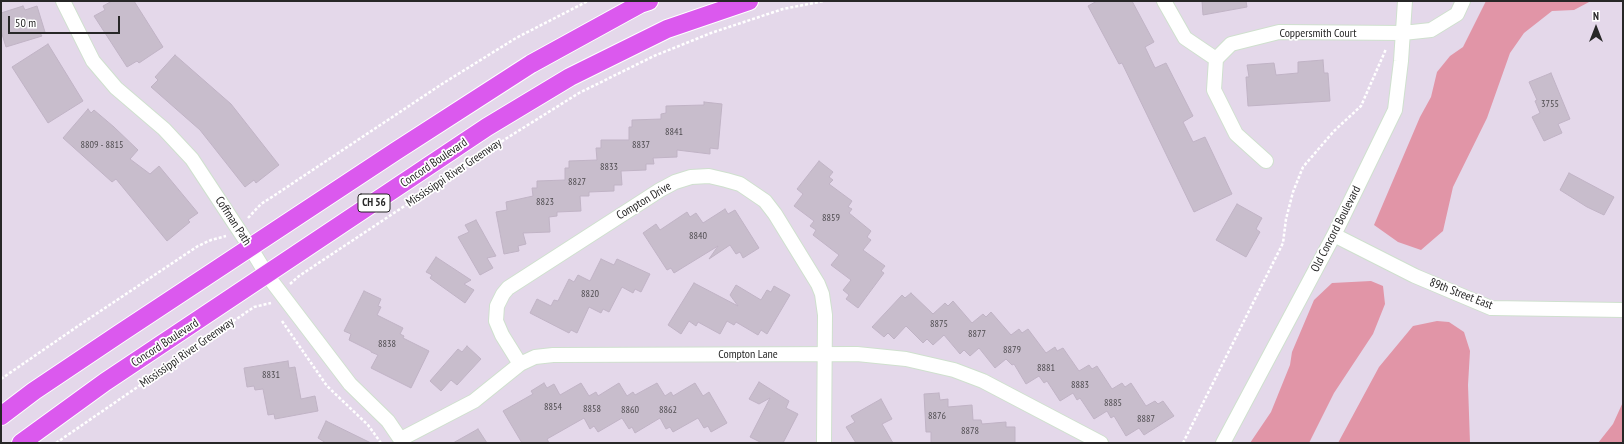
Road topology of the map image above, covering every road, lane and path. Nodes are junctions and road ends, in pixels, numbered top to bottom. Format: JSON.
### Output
{"nodes":[{"id":1,"x":63,"y":1,"type":"edge"},
{"id":2,"x":588,"y":1,"type":"edge"},
{"id":3,"x":749,"y":1,"type":"edge"},
{"id":4,"x":824,"y":1,"type":"edge"},
{"id":5,"x":1164,"y":1,"type":"edge"},
{"id":6,"x":1405,"y":1,"type":"edge"},
{"id":7,"x":1463,"y":1,"type":"edge"},
{"id":8,"x":642,"y":2,"type":"edge"},
{"id":9,"x":1396,"y":33,"type":"junction"},
{"id":10,"x":1216,"y":59,"type":"junction"},
{"id":11,"x":1266,"y":161,"type":"dead end"},
{"id":12,"x":238,"y":229,"type":"junction"},
{"id":13,"x":1334,"y":235,"type":"junction"},
{"id":14,"x":250,"y":247,"type":"junction"},
{"id":15,"x":267,"y":275,"type":"junction"},
{"id":16,"x":281,"y":293,"type":"junction"},
{"id":17,"x":1623,"y":310,"type":"edge"},
{"id":18,"x":279,"y":316,"type":"dead end"},
{"id":19,"x":825,"y":354,"type":"junction"},
{"id":20,"x":520,"y":364,"type":"junction"},
{"id":21,"x":1,"y":379,"type":"edge"},
{"id":22,"x":1,"y":416,"type":"edge"},
{"id":23,"x":402,"y":441,"type":"edge"},
{"id":24,"x":20,"y":443,"type":"edge"},
{"id":25,"x":56,"y":443,"type":"edge"},
{"id":26,"x":381,"y":443,"type":"edge"},
{"id":27,"x":824,"y":443,"type":"edge"},
{"id":28,"x":1101,"y":443,"type":"edge"},
{"id":29,"x":1183,"y":443,"type":"edge"},
{"id":30,"x":1223,"y":443,"type":"edge"}],
"edges":[{"from":1,"to":12,"type":"street","name":"Coffman Path"},
{"from":2,"to":12,"type":"path"},
{"from":3,"to":15,"type":"main road","name":"Concord Boulevard","number":"CH 56"},
{"from":4,"to":16,"type":"path","name":"Mississippi River Greenway"},
{"from":5,"to":10,"type":"street"},
{"from":6,"to":9,"type":"street","name":"Old Concord Boulevard"},
{"from":7,"to":9,"type":"street","name":"Coppersmith Court"},
{"from":8,"to":14,"type":"main road","number":"CH 56"},
{"from":9,"to":10,"type":"street","name":"Coppersmith Court"},
{"from":9,"to":13,"type":"street","name":"Old Concord Boulevard"},
{"from":9,"to":29,"type":"path"},
{"from":10,"to":11,"type":"street"},
{"from":12,"to":14,"type":"street","name":"Coffman Path"},
{"from":12,"to":21,"type":"path"},
{"from":13,"to":17,"type":"street","name":"89th Street East"},
{"from":13,"to":30,"type":"street","name":"Old Concord Boulevard"},
{"from":14,"to":15,"type":"street","name":"Coffman Path"},
{"from":14,"to":22,"type":"main road","number":"CH 56"},
{"from":15,"to":16,"type":"street","name":"Coffman Path"},
{"from":15,"to":24,"type":"main road","name":"Concord Boulevard","number":"CH 56"},
{"from":16,"to":23,"type":"street","name":"Coffman Path"},
{"from":16,"to":25,"type":"path","name":"Mississippi River Greenway"},
{"from":18,"to":26,"type":"path"},
{"from":19,"to":20,"type":"street","name":"Compton Lane"},
{"from":19,"to":20,"type":"street","name":"Compton Drive"},
{"from":19,"to":27,"type":"street","name":"Compton Drive"},
{"from":19,"to":28,"type":"street","name":"Compton Lane"},
{"from":20,"to":23,"type":"street","name":"Compton Lane"}]}
